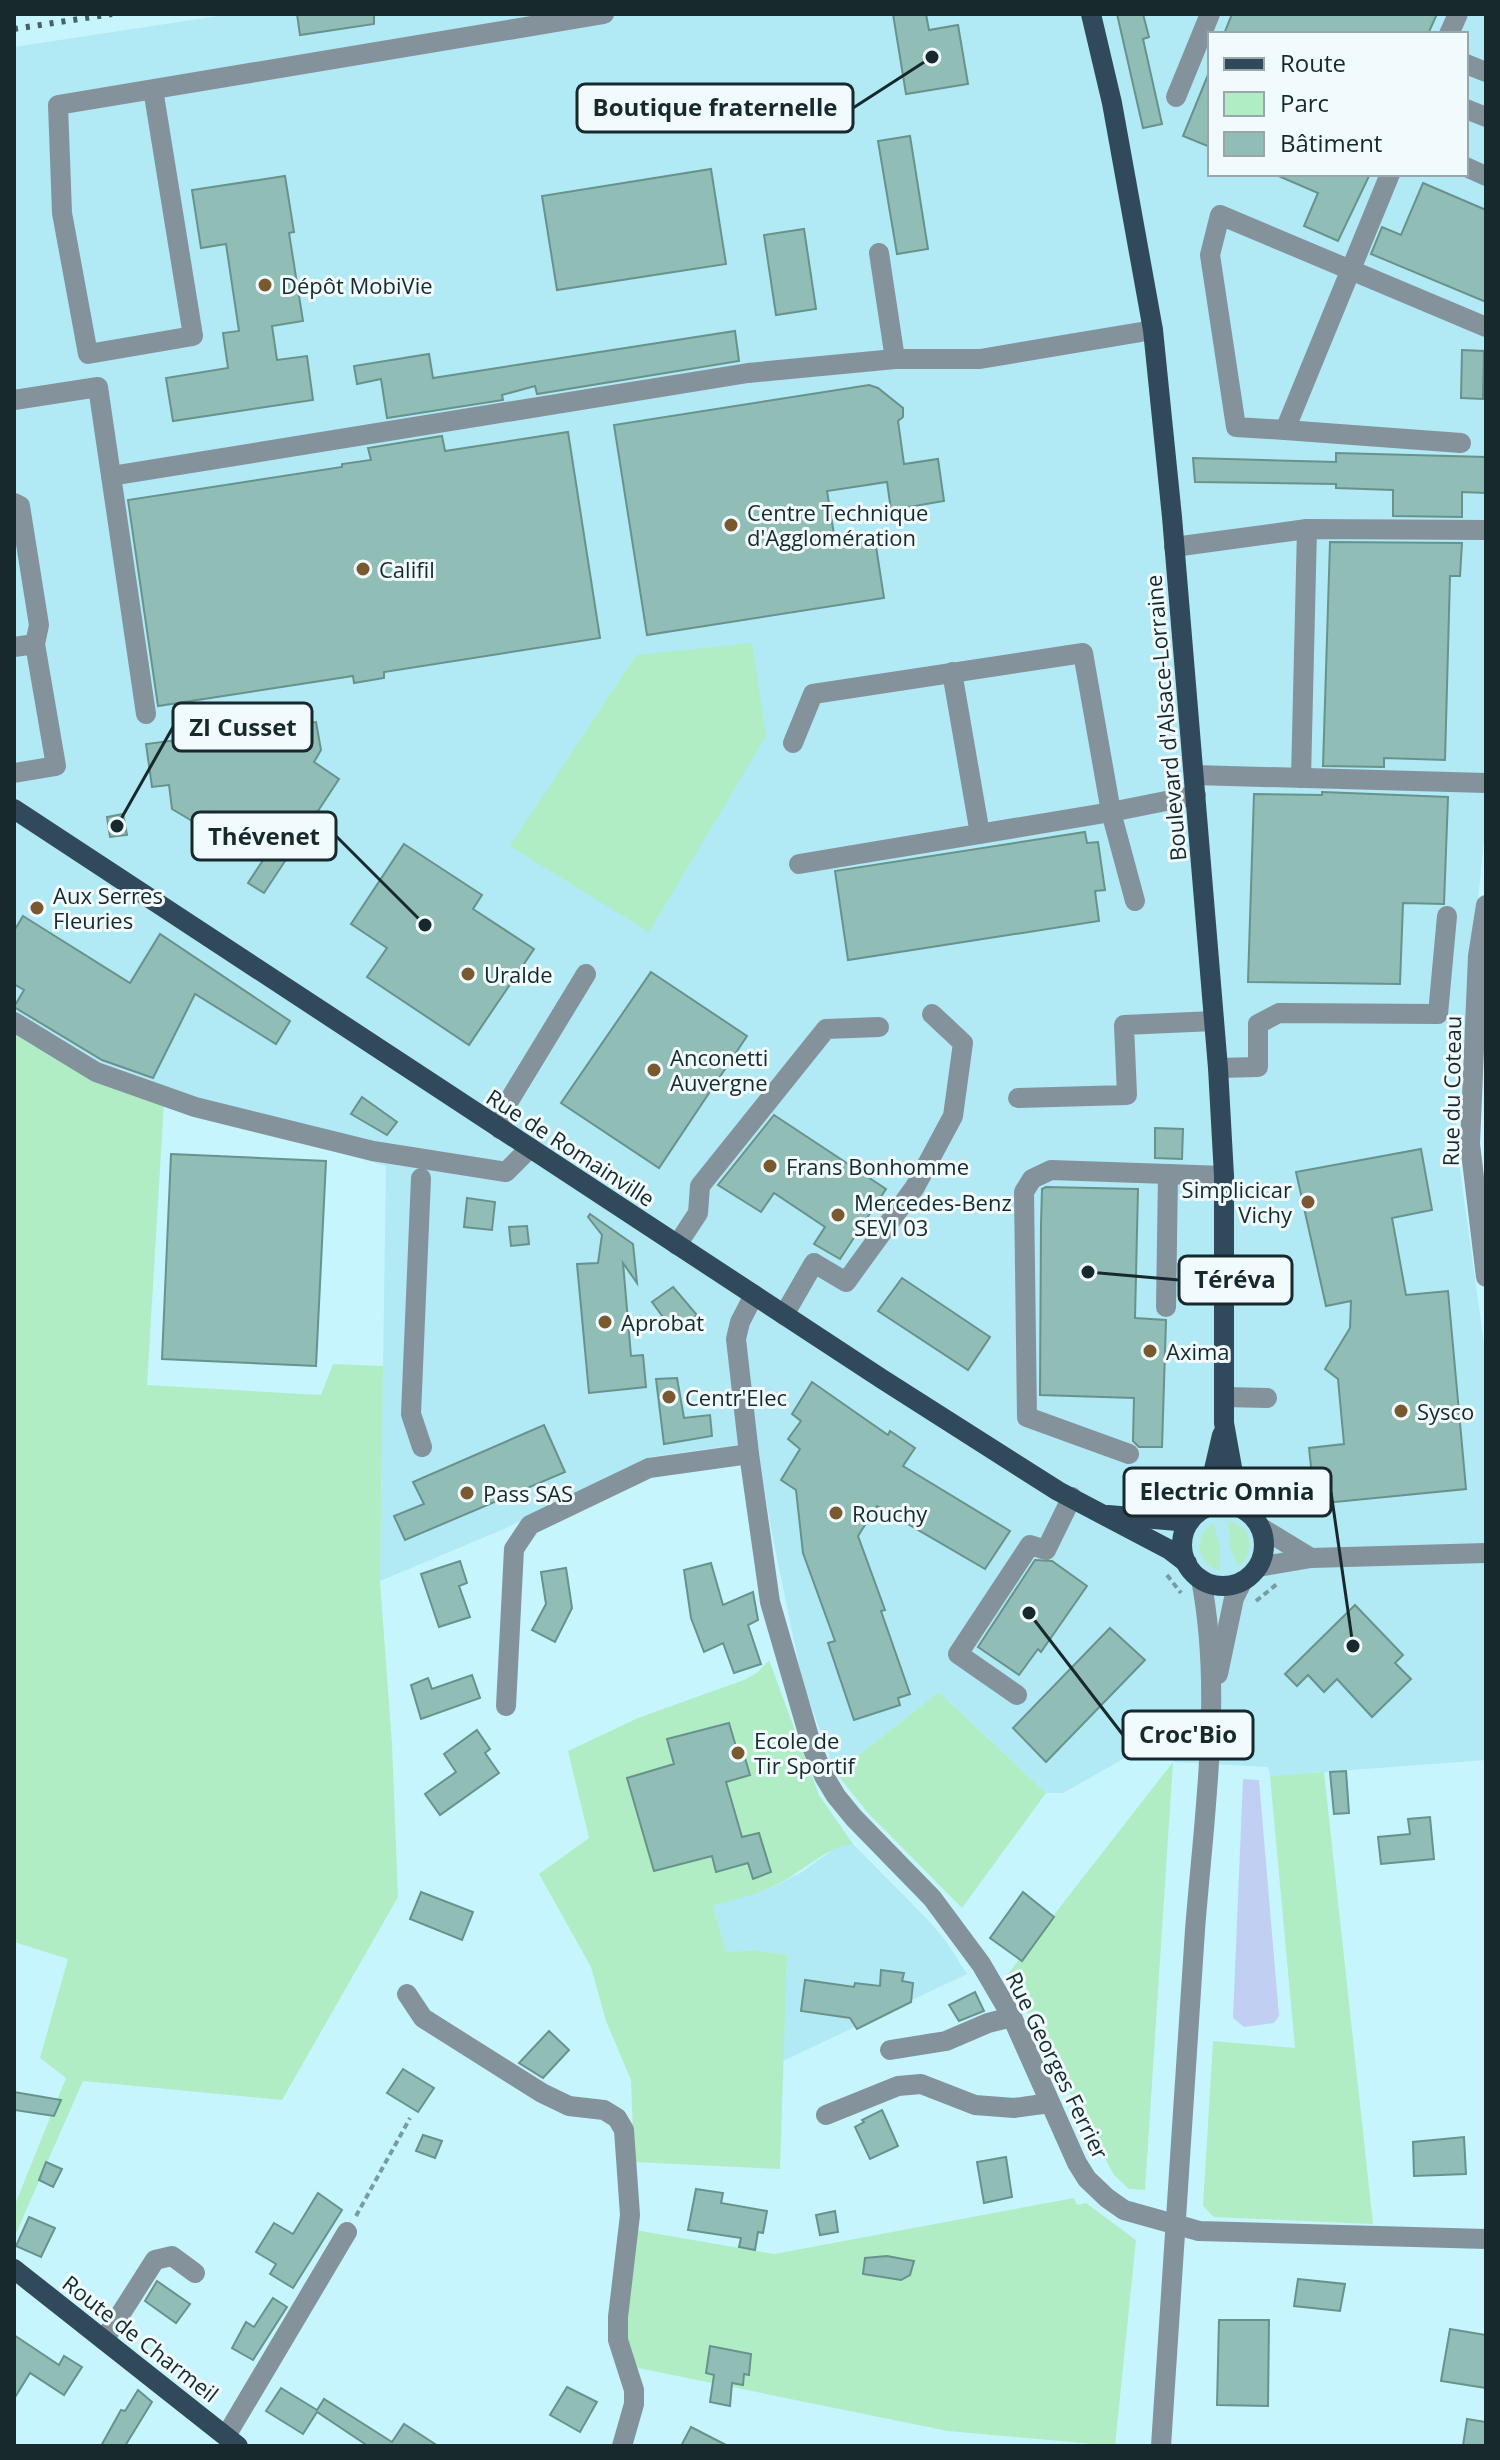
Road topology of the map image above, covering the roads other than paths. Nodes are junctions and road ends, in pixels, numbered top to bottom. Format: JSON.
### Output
{"nodes":[{"id":1,"x":604,"y":14,"type":"edge"},
{"id":2,"x":1091,"y":14,"type":"edge"},
{"id":3,"x":1210,"y":14,"type":"edge"},
{"id":4,"x":1202,"y":54,"type":"edge"},
{"id":5,"x":153,"y":89,"type":"junction"},
{"id":6,"x":1176,"y":97,"type":"dead end"},
{"id":7,"x":1389,"y":176,"type":"edge"},
{"id":8,"x":879,"y":253,"type":"dead end"},
{"id":9,"x":1351,"y":268,"type":"junction"},
{"id":10,"x":1486,"y":327,"type":"edge"},
{"id":11,"x":1153,"y":330,"type":"junction"},
{"id":12,"x":895,"y":359,"type":"junction"},
{"id":13,"x":14,"y":400,"type":"edge"},
{"id":14,"x":1285,"y":430,"type":"junction"},
{"id":15,"x":1461,"y":443,"type":"dead end"},
{"id":16,"x":111,"y":476,"type":"junction"},
{"id":17,"x":14,"y":503,"type":"edge"},
{"id":18,"x":1307,"y":529,"type":"junction"},
{"id":19,"x":1486,"y":530,"type":"edge"},
{"id":20,"x":1174,"y":547,"type":"junction"},
{"id":21,"x":24,"y":645,"type":"edge"},
{"id":22,"x":952,"y":672,"type":"junction"},
{"id":23,"x":146,"y":714,"type":"dead end"},
{"id":24,"x":793,"y":743,"type":"dead end"},
{"id":25,"x":14,"y":773,"type":"edge"},
{"id":26,"x":1301,"y":778,"type":"junction"},
{"id":27,"x":1486,"y":783,"type":"edge"},
{"id":28,"x":1195,"y":785,"type":"junction"},
{"id":29,"x":14,"y":809,"type":"edge"},
{"id":30,"x":1111,"y":812,"type":"junction"},
{"id":31,"x":980,"y":834,"type":"junction"},
{"id":32,"x":799,"y":864,"type":"dead end"},
{"id":33,"x":1135,"y":901,"type":"dead end"},
{"id":34,"x":1486,"y":905,"type":"edge"},
{"id":35,"x":1447,"y":916,"type":"dead end"},
{"id":36,"x":586,"y":974,"type":"dead end"},
{"id":37,"x":932,"y":1014,"type":"dead end"},
{"id":38,"x":1214,"y":1021,"type":"junction"},
{"id":39,"x":14,"y":1022,"type":"edge"},
{"id":40,"x":879,"y":1027,"type":"dead end"},
{"id":41,"x":1218,"y":1068,"type":"junction"},
{"id":42,"x":1018,"y":1098,"type":"dead end"},
{"id":43,"x":500,"y":1129,"type":"junction"},
{"id":44,"x":530,"y":1148,"type":"junction"},
{"id":45,"x":1168,"y":1174,"type":"junction"},
{"id":46,"x":1224,"y":1176,"type":"junction"},
{"id":47,"x":421,"y":1178,"type":"dead end"},
{"id":48,"x":677,"y":1245,"type":"junction"},
{"id":49,"x":1486,"y":1277,"type":"edge"},
{"id":50,"x":754,"y":1295,"type":"junction"},
{"id":51,"x":1166,"y":1307,"type":"dead end"},
{"id":52,"x":784,"y":1315,"type":"junction"},
{"id":53,"x":1225,"y":1397,"type":"junction"},
{"id":54,"x":1267,"y":1398,"type":"dead end"},
{"id":55,"x":1224,"y":1423,"type":"junction"},
{"id":56,"x":422,"y":1447,"type":"dead end"},
{"id":57,"x":749,"y":1454,"type":"junction"},
{"id":58,"x":1129,"y":1454,"type":"dead end"},
{"id":59,"x":1072,"y":1497,"type":"junction"},
{"id":60,"x":1205,"y":1508,"type":"junction"},
{"id":61,"x":1246,"y":1511,"type":"junction"},
{"id":62,"x":1108,"y":1515,"type":"junction"},
{"id":63,"x":1189,"y":1522,"type":"junction"},
{"id":64,"x":1260,"y":1527,"type":"junction"},
{"id":65,"x":1486,"y":1553,"type":"edge"},
{"id":66,"x":1311,"y":1558,"type":"junction"},
{"id":67,"x":1187,"y":1563,"type":"junction"},
{"id":68,"x":1258,"y":1567,"type":"junction"},
{"id":69,"x":1201,"y":1579,"type":"junction"},
{"id":70,"x":1242,"y":1582,"type":"junction"},
{"id":71,"x":1017,"y":1695,"type":"dead end"},
{"id":72,"x":506,"y":1706,"type":"dead end"},
{"id":73,"x":1211,"y":1715,"type":"junction"},
{"id":74,"x":407,"y":1994,"type":"dead end"},
{"id":75,"x":1012,"y":2017,"type":"junction"},
{"id":76,"x":890,"y":2050,"type":"dead end"},
{"id":77,"x":1050,"y":2103,"type":"junction"},
{"id":78,"x":826,"y":2115,"type":"dead end"},
{"id":79,"x":1174,"y":2225,"type":"junction"},
{"id":80,"x":347,"y":2232,"type":"road end"},
{"id":81,"x":1486,"y":2239,"type":"edge"},
{"id":82,"x":14,"y":2269,"type":"edge"},
{"id":83,"x":195,"y":2273,"type":"dead end"},
{"id":84,"x":104,"y":2340,"type":"junction"},
{"id":85,"x":232,"y":2441,"type":"edge"},
{"id":86,"x":622,"y":2446,"type":"edge"},
{"id":87,"x":1161,"y":2446,"type":"edge"}],
"edges":[{"from":1,"to":5,"type":"street"},
{"from":2,"to":11,"type":"main road","name":"Boulevard d'Alsace-Lorraine"},
{"from":3,"to":4,"type":"street"},
{"from":4,"to":6,"type":"street"},
{"from":5,"to":5,"type":"street"},
{"from":7,"to":9,"type":"street"},
{"from":8,"to":12,"type":"street"},
{"from":9,"to":10,"type":"street"},
{"from":9,"to":14,"type":"street"},
{"from":9,"to":14,"type":"street"},
{"from":11,"to":12,"type":"street"},
{"from":11,"to":20,"type":"main road","name":"Boulevard d'Alsace-Lorraine"},
{"from":12,"to":16,"type":"street"},
{"from":13,"to":16,"type":"street"},
{"from":14,"to":15,"type":"street"},
{"from":16,"to":23,"type":"street"},
{"from":17,"to":21,"type":"street"},
{"from":18,"to":19,"type":"street"},
{"from":18,"to":20,"type":"street"},
{"from":18,"to":26,"type":"street"},
{"from":20,"to":28,"type":"main road","name":"Boulevard d'Alsace-Lorraine"},
{"from":21,"to":25,"type":"street"},
{"from":22,"to":24,"type":"street"},
{"from":22,"to":30,"type":"street"},
{"from":22,"to":31,"type":"street"},
{"from":26,"to":27,"type":"street"},
{"from":26,"to":28,"type":"street"},
{"from":28,"to":30,"type":"street"},
{"from":28,"to":38,"type":"main road","name":"Boulevard d'Alsace-Lorraine"},
{"from":29,"to":43,"type":"main road","name":"Rue de Romainville"},
{"from":30,"to":31,"type":"street"},
{"from":30,"to":33,"type":"street"},
{"from":31,"to":32,"type":"street"},
{"from":34,"to":49,"type":"street","name":"Rue du Coteau"},
{"from":35,"to":41,"type":"street"},
{"from":36,"to":43,"type":"street"},
{"from":37,"to":52,"type":"street"},
{"from":38,"to":41,"type":"main road","name":"Boulevard d'Alsace-Lorraine"},
{"from":38,"to":42,"type":"street"},
{"from":39,"to":44,"type":"street"},
{"from":40,"to":48,"type":"street"},
{"from":41,"to":46,"type":"main road","name":"Boulevard d'Alsace-Lorraine"},
{"from":43,"to":44,"type":"main road","name":"Rue de Romainville"},
{"from":44,"to":48,"type":"main road","name":"Rue de Romainville"},
{"from":45,"to":46,"type":"street"},
{"from":45,"to":51,"type":"street"},
{"from":45,"to":58,"type":"street"},
{"from":46,"to":53,"type":"main road","name":"Boulevard d'Alsace-Lorraine"},
{"from":47,"to":56,"type":"street"},
{"from":48,"to":50,"type":"main road","name":"Rue de Romainville"},
{"from":50,"to":52,"type":"main road","name":"Rue de Romainville"},
{"from":50,"to":57,"type":"street","name":"Rue Georges Ferrier"},
{"from":52,"to":59,"type":"main road","name":"Rue de Romainville"},
{"from":53,"to":54,"type":"street"},
{"from":53,"to":55,"type":"main road","name":"Boulevard d'Alsace-Lorraine"},
{"from":55,"to":60,"type":"main road","name":"Boulevard d'Alsace-Lorraine"},
{"from":55,"to":61,"type":"main road","name":"Boulevard d'Alsace-Lorraine"},
{"from":57,"to":72,"type":"street"},
{"from":57,"to":75,"type":"street","name":"Rue Georges Ferrier"},
{"from":59,"to":62,"type":"main road","name":"Rue de Romainville"},
{"from":59,"to":71,"type":"street"},
{"from":60,"to":61,"type":"main road"},
{"from":60,"to":63,"type":"main road"},
{"from":61,"to":64,"type":"main road"},
{"from":62,"to":63,"type":"main road","name":"Rue de Romainville"},
{"from":62,"to":67,"type":"main road","name":"Rue de Romainville"},
{"from":63,"to":67,"type":"main road"},
{"from":64,"to":66,"type":"street"},
{"from":64,"to":68,"type":"main road"},
{"from":65,"to":66,"type":"street"},
{"from":66,"to":68,"type":"street"},
{"from":67,"to":69,"type":"main road"},
{"from":68,"to":70,"type":"main road"},
{"from":69,"to":70,"type":"main road"},
{"from":69,"to":73,"type":"street"},
{"from":70,"to":73,"type":"street"},
{"from":73,"to":79,"type":"street"},
{"from":74,"to":86,"type":"street"},
{"from":75,"to":76,"type":"street"},
{"from":75,"to":77,"type":"street","name":"Rue Georges Ferrier"},
{"from":77,"to":78,"type":"street"},
{"from":77,"to":79,"type":"street","name":"Rue Georges Ferrier"},
{"from":79,"to":81,"type":"street","name":"Rue Georges Ferrier"},
{"from":79,"to":87,"type":"street"},
{"from":80,"to":85,"type":"street"},
{"from":82,"to":84,"type":"main road","name":"Route de Charmeil"},
{"from":83,"to":84,"type":"street"},
{"from":84,"to":85,"type":"main road","name":"Route de Charmeil"}]}
